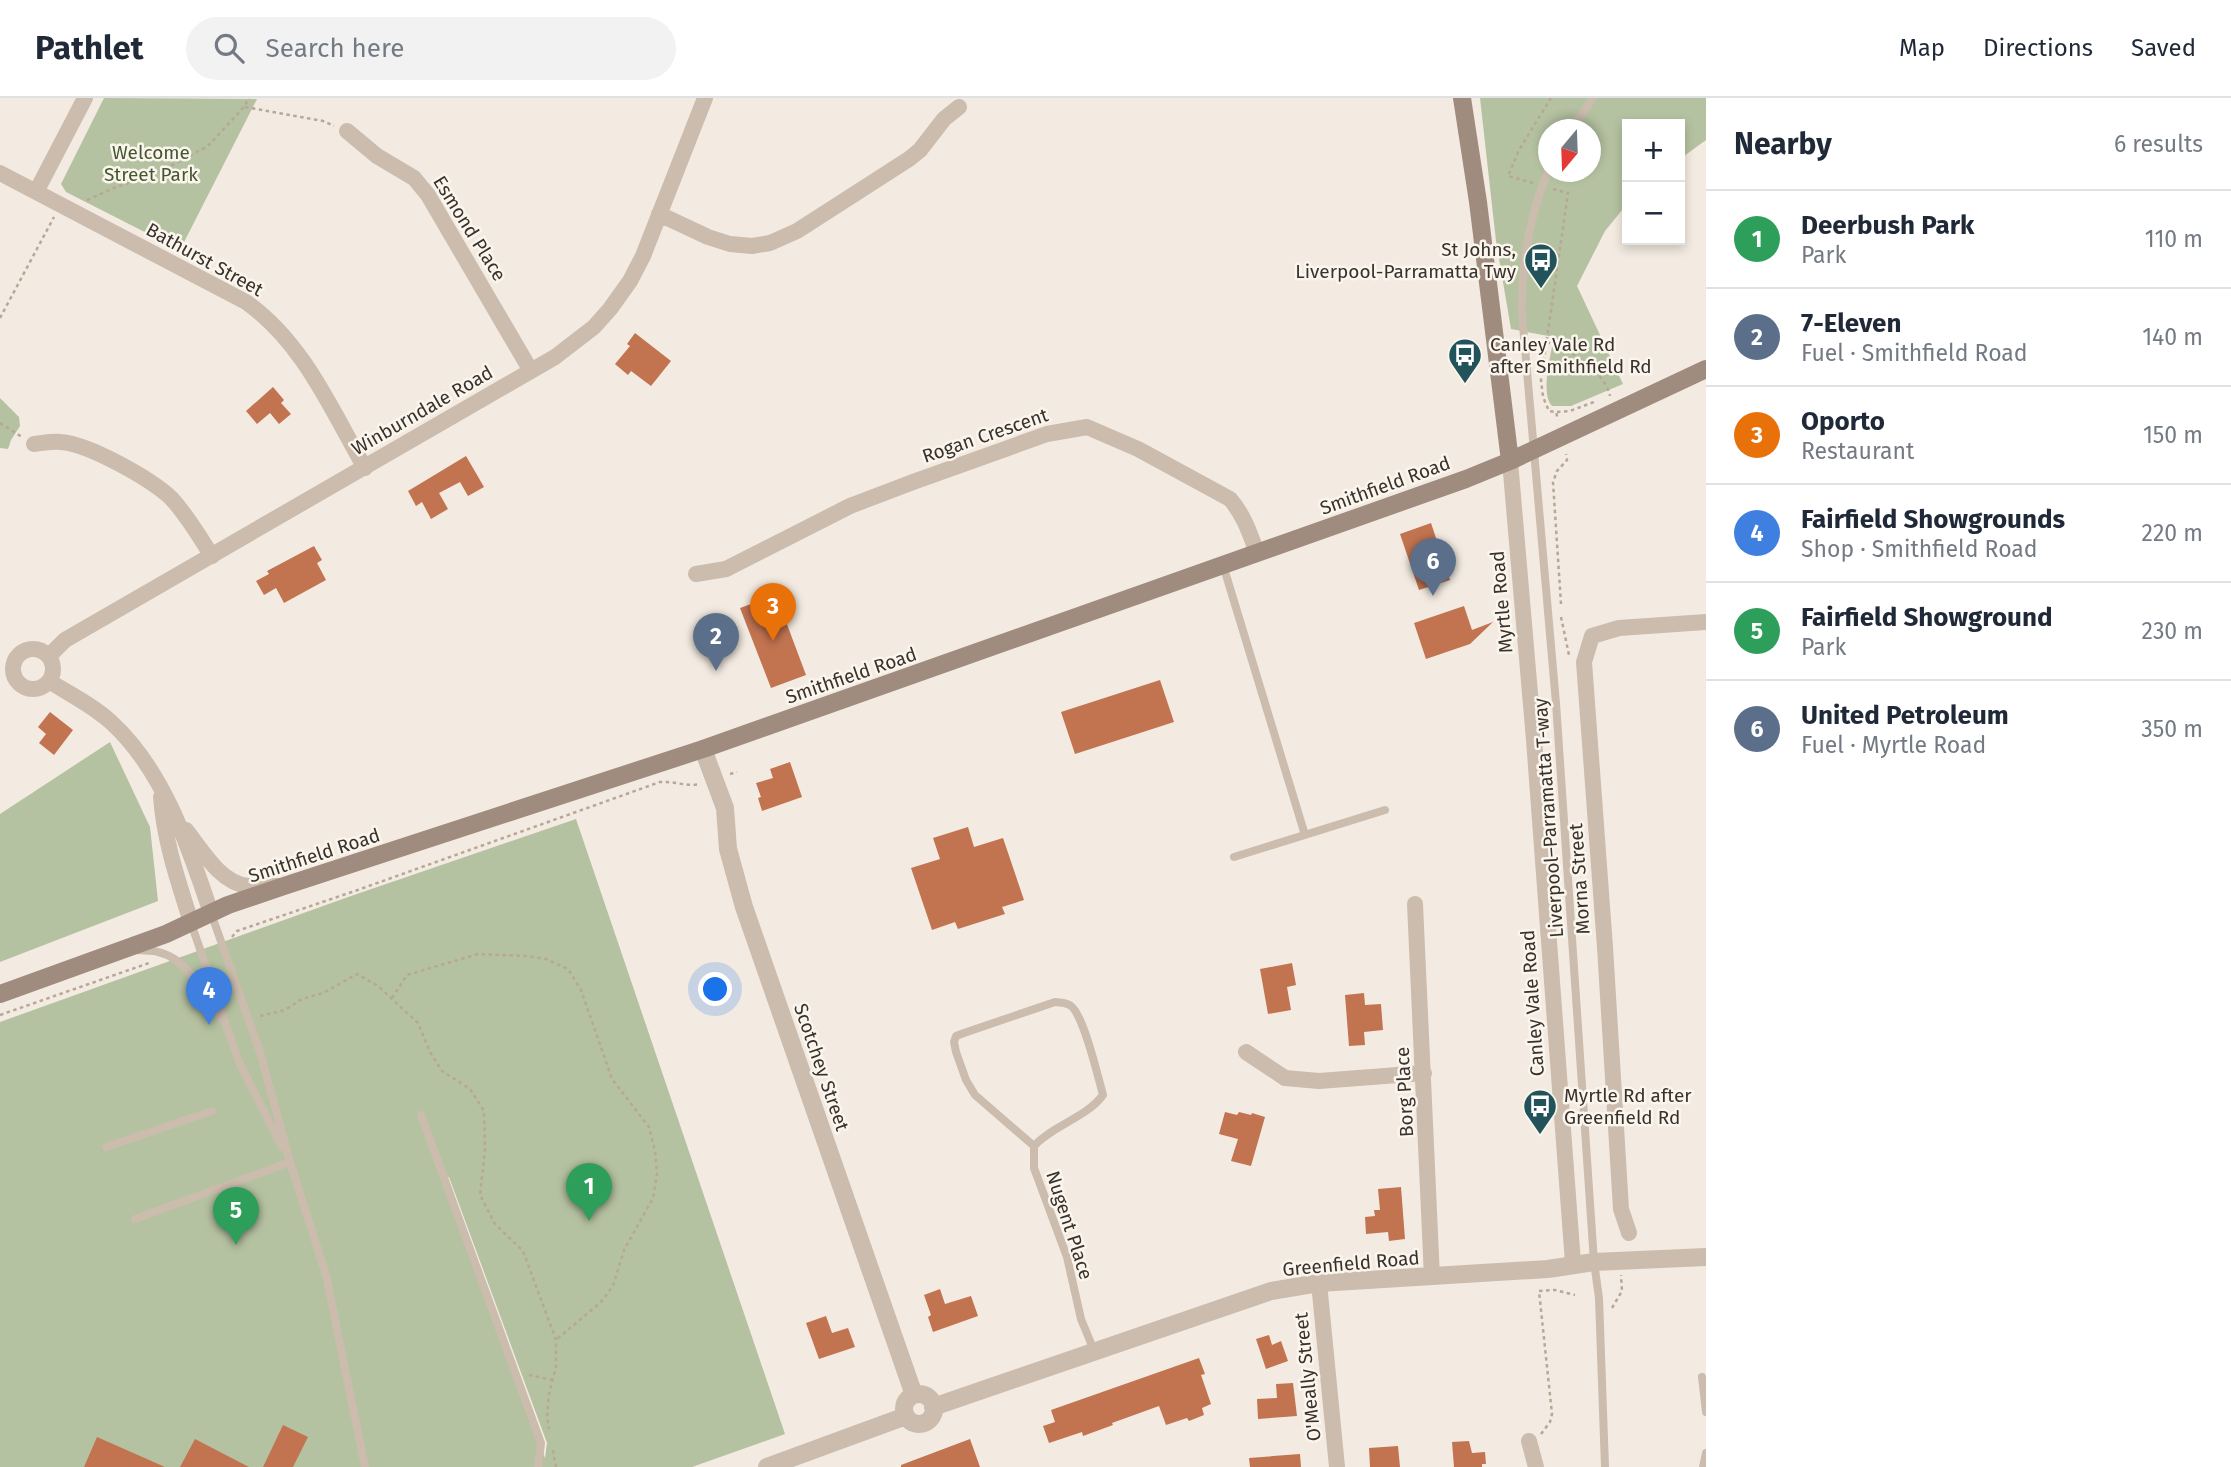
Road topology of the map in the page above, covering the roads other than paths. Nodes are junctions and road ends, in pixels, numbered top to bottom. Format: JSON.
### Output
{"nodes":[{"id":1,"x":85,"y":98,"type":"edge"},
{"id":2,"x":1462,"y":98,"type":"edge"},
{"id":3,"x":1593,"y":98,"type":"edge"},
{"id":4,"x":702,"y":99,"type":"edge"},
{"id":5,"x":959,"y":107,"type":"dead end"},
{"id":6,"x":1579,"y":119,"type":"edge"},
{"id":7,"x":347,"y":131,"type":"road end"},
{"id":8,"x":0,"y":173,"type":"edge"},
{"id":9,"x":1544,"y":182,"type":"edge"},
{"id":10,"x":36,"y":192,"type":"junction"},
{"id":11,"x":659,"y":214,"type":"junction"},
{"id":12,"x":1706,"y":369,"type":"edge"},
{"id":13,"x":531,"y":371,"type":"junction"},
{"id":14,"x":34,"y":444,"type":"road end"},
{"id":15,"x":1533,"y":449,"type":"junction"},
{"id":16,"x":1510,"y":461,"type":"junction"},
{"id":17,"x":365,"y":468,"type":"junction"},
{"id":18,"x":1257,"y":553,"type":"junction"},
{"id":19,"x":212,"y":556,"type":"junction"},
{"id":20,"x":1223,"y":565,"type":"junction"},
{"id":21,"x":696,"y":574,"type":"dead end"},
{"id":22,"x":1706,"y":622,"type":"edge"},
{"id":23,"x":49,"y":656,"type":"junction"},
{"id":24,"x":7,"y":660,"type":"edge"},
{"id":25,"x":50,"y":681,"type":"junction"},
{"id":26,"x":1534,"y":740,"type":"joint"},
{"id":27,"x":703,"y":749,"type":"junction"},
{"id":28,"x":161,"y":791,"type":"junction"},
{"id":29,"x":1385,"y":810,"type":"dead end"},
{"id":30,"x":178,"y":820,"type":"junction"},
{"id":31,"x":1305,"y":835,"type":"junction"},
{"id":32,"x":1234,"y":857,"type":"dead end"},
{"id":33,"x":284,"y":886,"type":"junction"},
{"id":34,"x":1415,"y":904,"type":"dead end"},
{"id":35,"x":211,"y":913,"type":"junction"},
{"id":36,"x":191,"y":922,"type":"junction"},
{"id":37,"x":124,"y":950,"type":"junction"},
{"id":38,"x":0,"y":994,"type":"edge"},
{"id":39,"x":228,"y":1030,"type":"junction"},
{"id":40,"x":1246,"y":1052,"type":"dead end"},
{"id":41,"x":1424,"y":1073,"type":"junction"},
{"id":42,"x":212,"y":1111,"type":"dead end"},
{"id":43,"x":421,"y":1115,"type":"dead end"},
{"id":44,"x":1034,"y":1146,"type":"junction"},
{"id":45,"x":106,"y":1147,"type":"dead end"},
{"id":46,"x":290,"y":1162,"type":"junction"},
{"id":47,"x":135,"y":1219,"type":"dead end"},
{"id":48,"x":1629,"y":1233,"type":"dead end"},
{"id":49,"x":1706,"y":1257,"type":"edge"},
{"id":50,"x":1594,"y":1262,"type":"junction"},
{"id":51,"x":1573,"y":1263,"type":"junction"},
{"id":52,"x":1432,"y":1277,"type":"junction"},
{"id":53,"x":1320,"y":1283,"type":"junction"},
{"id":54,"x":1095,"y":1353,"type":"junction"},
{"id":55,"x":1702,"y":1377,"type":"dead end"},
{"id":56,"x":914,"y":1395,"type":"junction"},
{"id":57,"x":933,"y":1407,"type":"junction"},
{"id":58,"x":1706,"y":1412,"type":"edge"},
{"id":59,"x":906,"y":1416,"type":"junction"},
{"id":60,"x":1528,"y":1441,"type":"road end"},
{"id":61,"x":1706,"y":1453,"type":"edge"},
{"id":62,"x":365,"y":1467,"type":"edge"},
{"id":63,"x":538,"y":1467,"type":"edge"},
{"id":64,"x":767,"y":1467,"type":"edge"},
{"id":65,"x":1337,"y":1467,"type":"edge"},
{"id":66,"x":1536,"y":1467,"type":"edge"},
{"id":67,"x":1605,"y":1467,"type":"edge"},
{"id":68,"x":1703,"y":1467,"type":"edge"}],
"edges":[{"from":1,"to":10,"type":"street"},
{"from":2,"to":16,"type":"main road"},
{"from":3,"to":6,"type":"lane"},
{"from":4,"to":11,"type":"street","name":"Winburndale Road"},
{"from":5,"to":11,"type":"street"},
{"from":7,"to":13,"type":"street","name":"Esmond Place"},
{"from":8,"to":10,"type":"street","name":"Bathurst Street"},
{"from":9,"to":15,"type":"lane","name":"Liverpool–Parramatta T-way"},
{"from":10,"to":17,"type":"street","name":"Bathurst Street"},
{"from":11,"to":13,"type":"street","name":"Winburndale Road"},
{"from":12,"to":15,"type":"main road","name":"Smithfield Road"},
{"from":13,"to":17,"type":"street","name":"Winburndale Road"},
{"from":14,"to":19,"type":"street"},
{"from":15,"to":16,"type":"main road","name":"Smithfield Road"},
{"from":15,"to":50,"type":"lane","name":"Liverpool–Parramatta T-way"},
{"from":16,"to":18,"type":"main road","name":"Smithfield Road"},
{"from":16,"to":26,"type":"street","name":"Myrtle Road"},
{"from":17,"to":19,"type":"street","name":"Winburndale Road"},
{"from":18,"to":20,"type":"main road","name":"Smithfield Road"},
{"from":18,"to":21,"type":"street","name":"Rogan Crescent"},
{"from":19,"to":23,"type":"street","name":"Winburndale Road"},
{"from":20,"to":27,"type":"main road","name":"Smithfield Road"},
{"from":20,"to":31,"type":"lane"},
{"from":22,"to":48,"type":"street","name":"Morna Street"},
{"from":23,"to":24,"type":"street"},
{"from":23,"to":25,"type":"street"},
{"from":24,"to":25,"type":"street"},
{"from":25,"to":28,"type":"street"},
{"from":26,"to":51,"type":"street","name":"Canley Vale Road"},
{"from":27,"to":33,"type":"main road","name":"Smithfield Road"},
{"from":27,"to":56,"type":"street","name":"Scotchey Street"},
{"from":28,"to":30,"type":"street"},
{"from":28,"to":36,"type":"street"},
{"from":29,"to":31,"type":"lane"},
{"from":30,"to":33,"type":"street"},
{"from":30,"to":35,"type":"street"},
{"from":31,"to":32,"type":"lane"},
{"from":33,"to":35,"type":"main road","name":"Smithfield Road"},
{"from":34,"to":41,"type":"street","name":"Borg Place"},
{"from":35,"to":36,"type":"main road","name":"Smithfield Road"},
{"from":35,"to":46,"type":"lane"},
{"from":36,"to":37,"type":"main road","name":"Smithfield Road"},
{"from":36,"to":39,"type":"lane"},
{"from":37,"to":38,"type":"main road","name":"Smithfield Road"},
{"from":37,"to":39,"type":"lane"},
{"from":39,"to":46,"type":"lane"},
{"from":40,"to":41,"type":"street"},
{"from":41,"to":52,"type":"street","name":"Borg Place"},
{"from":42,"to":45,"type":"lane"},
{"from":43,"to":63,"type":"lane"},
{"from":44,"to":44,"type":"lane"},
{"from":44,"to":54,"type":"lane","name":"Nugent Place"},
{"from":46,"to":47,"type":"lane"},
{"from":46,"to":62,"type":"lane"},
{"from":49,"to":50,"type":"street","name":"Greenfield Road"},
{"from":50,"to":51,"type":"street","name":"Greenfield Road"},
{"from":50,"to":67,"type":"lane","name":"Liverpool–Parramatta T-way"},
{"from":51,"to":52,"type":"street","name":"Greenfield Road"},
{"from":52,"to":53,"type":"street","name":"Greenfield Road"},
{"from":53,"to":54,"type":"street","name":"Greenfield Road"},
{"from":53,"to":65,"type":"street","name":"O'Meally Street"},
{"from":54,"to":57,"type":"street","name":"Greenfield Road"},
{"from":55,"to":58,"type":"lane"},
{"from":56,"to":57,"type":"street"},
{"from":56,"to":59,"type":"street"},
{"from":57,"to":59,"type":"street"},
{"from":59,"to":64,"type":"street"},
{"from":60,"to":66,"type":"street"},
{"from":61,"to":68,"type":"lane"}]}
